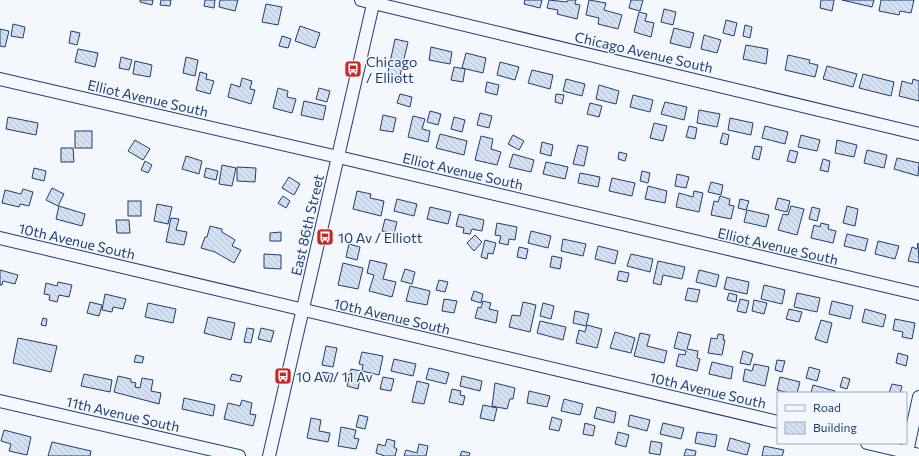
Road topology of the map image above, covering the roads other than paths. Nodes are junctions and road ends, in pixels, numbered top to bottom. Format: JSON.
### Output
{"nodes":[{"id":1,"x":361,"y":0,"type":"edge"},
{"id":2,"x":374,"y":1,"type":"edge"},
{"id":3,"x":0,"y":79,"type":"edge"},
{"id":4,"x":919,"y":134,"type":"edge"},
{"id":5,"x":338,"y":157,"type":"junction"},
{"id":6,"x":0,"y":238,"type":"edge"},
{"id":7,"x":919,"y":294,"type":"edge"},
{"id":8,"x":303,"y":310,"type":"junction"},
{"id":9,"x":919,"y":397,"type":"edge"},
{"id":10,"x":0,"y":401,"type":"edge"},
{"id":11,"x":777,"y":422,"type":"edge"},
{"id":12,"x":871,"y":444,"type":"edge"},
{"id":13,"x":906,"y":454,"type":"edge"},
{"id":14,"x":919,"y":455,"type":"edge"},
{"id":15,"x":239,"y":456,"type":"edge"},
{"id":16,"x":269,"y":456,"type":"edge"}],
"edges":[{"from":1,"to":2,"type":"street","name":"Chicago Avenue South"},
{"from":2,"to":4,"type":"street","name":"Chicago Avenue South"},
{"from":2,"to":5,"type":"street","name":"East 86th Street"},
{"from":3,"to":5,"type":"street","name":"Elliot Avenue South"},
{"from":5,"to":7,"type":"street","name":"Elliot Avenue South"},
{"from":5,"to":8,"type":"street","name":"East 86th Street"},
{"from":6,"to":8,"type":"street","name":"10th Avenue South"},
{"from":8,"to":11,"type":"street","name":"10th Avenue South"},
{"from":8,"to":16,"type":"street","name":"East 86th Street"},
{"from":9,"to":13,"type":"street"},
{"from":10,"to":15,"type":"street","name":"11th Avenue South"},
{"from":12,"to":13,"type":"street"},
{"from":13,"to":14,"type":"street"}]}
